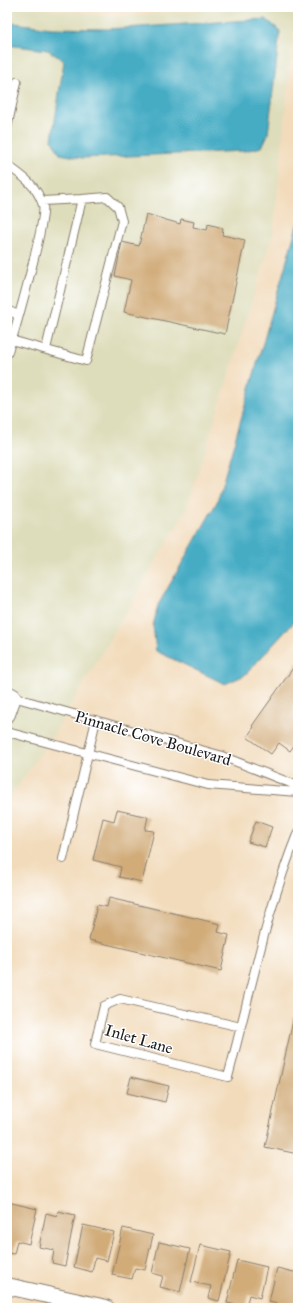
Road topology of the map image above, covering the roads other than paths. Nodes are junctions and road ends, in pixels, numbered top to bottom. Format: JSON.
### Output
{"nodes":[{"id":1,"x":17,"y":82,"type":"dead end"},
{"id":2,"x":7,"y":128,"type":"edge"},
{"id":3,"x":7,"y":165,"type":"edge"},
{"id":4,"x":82,"y":199,"type":"junction"},
{"id":5,"x":42,"y":201,"type":"junction"},
{"id":6,"x":7,"y":310,"type":"edge"},
{"id":7,"x":18,"y":315,"type":"junction"},
{"id":8,"x":12,"y":340,"type":"junction"},
{"id":9,"x":46,"y":349,"type":"junction"},
{"id":10,"x":7,"y":354,"type":"edge"},
{"id":11,"x":10,"y":696,"type":"edge"},
{"id":12,"x":7,"y":714,"type":"edge"},
{"id":13,"x":96,"y":720,"type":"junction"},
{"id":14,"x":7,"y":732,"type":"edge"},
{"id":15,"x":87,"y":753,"type":"junction"},
{"id":16,"x":298,"y":786,"type":"edge"},
{"id":17,"x":298,"y":792,"type":"edge"},
{"id":18,"x":298,"y":832,"type":"edge"},
{"id":19,"x":63,"y":859,"type":"dead end"},
{"id":20,"x":241,"y":1028,"type":"junction"},
{"id":21,"x":7,"y":1286,"type":"edge"},
{"id":22,"x":106,"y":1308,"type":"edge"}],
"edges":[{"from":1,"to":2,"type":"lane"},
{"from":3,"to":5,"type":"lane"},
{"from":4,"to":5,"type":"lane"},
{"from":4,"to":9,"type":"lane"},
{"from":4,"to":9,"type":"lane"},
{"from":5,"to":7,"type":"lane"},
{"from":6,"to":7,"type":"lane"},
{"from":7,"to":8,"type":"lane"},
{"from":8,"to":9,"type":"lane"},
{"from":8,"to":10,"type":"lane"},
{"from":11,"to":12,"type":"street"},
{"from":11,"to":13,"type":"lane","name":"Pinnacle Cove Boulevard"},
{"from":13,"to":15,"type":"lane"},
{"from":13,"to":16,"type":"lane","name":"Pinnacle Cove Boulevard"},
{"from":14,"to":15,"type":"lane","name":"Pinnacle Cove Boulevard"},
{"from":15,"to":17,"type":"lane","name":"Pinnacle Cove Boulevard"},
{"from":15,"to":19,"type":"lane"},
{"from":18,"to":20,"type":"lane","name":"Inlet Lane"},
{"from":20,"to":20,"type":"lane","name":"Inlet Lane"},
{"from":21,"to":22,"type":"street"}]}
